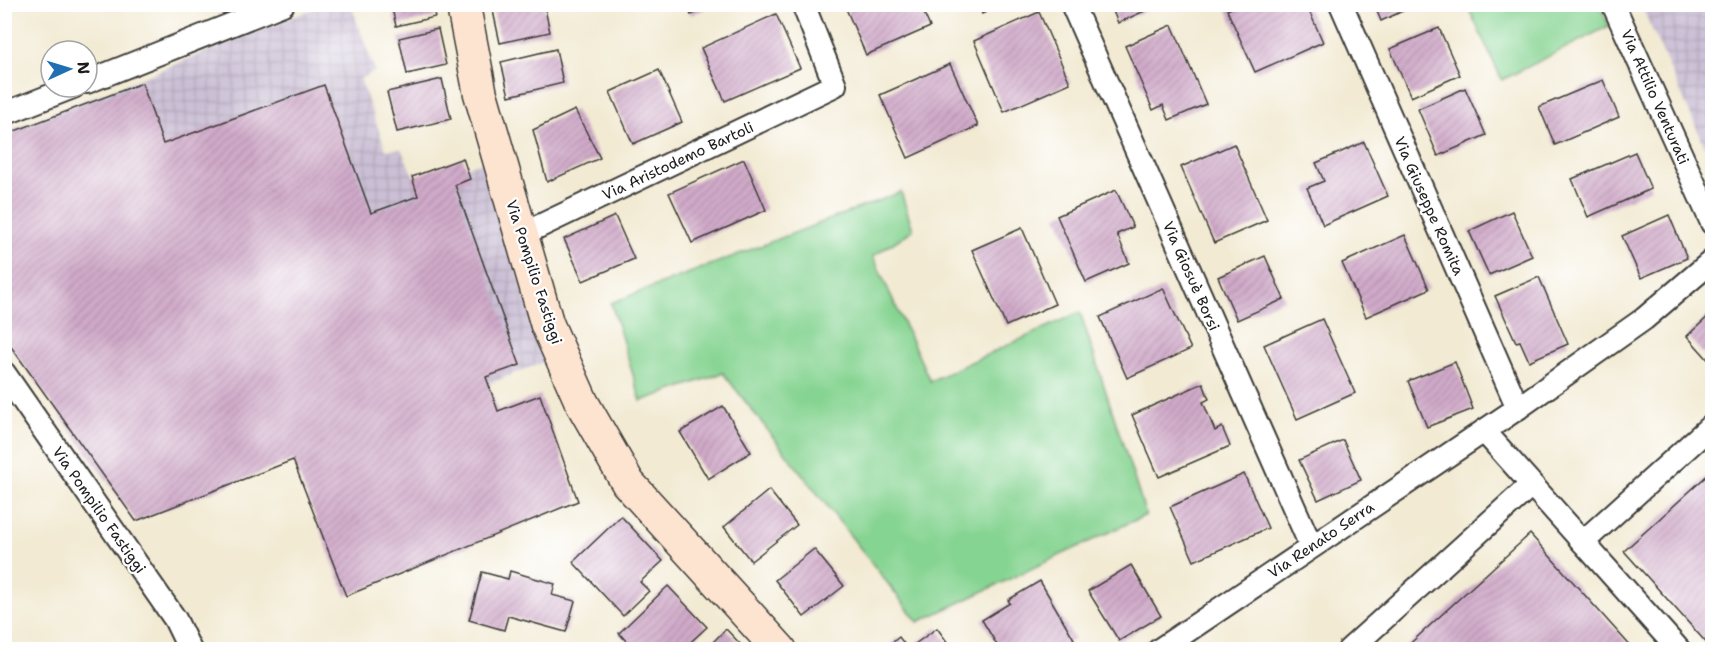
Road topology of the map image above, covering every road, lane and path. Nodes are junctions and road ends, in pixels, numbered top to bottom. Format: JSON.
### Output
{"nodes":[{"id":1,"x":283,"y":4,"type":"edge"},
{"id":2,"x":462,"y":4,"type":"edge"},
{"id":3,"x":803,"y":4,"type":"edge"},
{"id":4,"x":1072,"y":4,"type":"edge"},
{"id":5,"x":1341,"y":4,"type":"edge"},
{"id":6,"x":1613,"y":4,"type":"edge"},
{"id":7,"x":99,"y":76,"type":"edge"},
{"id":8,"x":42,"y":99,"type":"edge"},
{"id":9,"x":4,"y":114,"type":"edge"},
{"id":10,"x":1713,"y":223,"type":"edge"},
{"id":11,"x":521,"y":235,"type":"junction"},
{"id":12,"x":1713,"y":261,"type":"edge"},
{"id":13,"x":4,"y":373,"type":"edge"},
{"id":14,"x":1518,"y":408,"type":"junction"},
{"id":15,"x":1713,"y":425,"type":"edge"},
{"id":16,"x":1484,"y":431,"type":"junction"},
{"id":17,"x":1531,"y":484,"type":"junction"},
{"id":18,"x":1583,"y":542,"type":"junction"},
{"id":19,"x":1311,"y":546,"type":"junction"},
{"id":20,"x":190,"y":650,"type":"edge"},
{"id":21,"x":780,"y":650,"type":"edge"},
{"id":22,"x":1159,"y":650,"type":"edge"},
{"id":23,"x":1349,"y":650,"type":"edge"},
{"id":24,"x":1679,"y":650,"type":"edge"}],
"edges":[{"from":1,"to":7,"type":"street"},
{"from":2,"to":11,"type":"street","name":"Via Pompilio Fastiggi"},
{"from":3,"to":11,"type":"street","name":"Via Aristodemo Bartoli"},
{"from":4,"to":19,"type":"street","name":"Via Giosuè Borsi"},
{"from":5,"to":14,"type":"street","name":"Via Giuseppe Romita"},
{"from":6,"to":10,"type":"street","name":"Via Attilio Venturati"},
{"from":8,"to":9,"type":"street"},
{"from":11,"to":21,"type":"street","name":"Via Pompilio Fastiggi"},
{"from":12,"to":14,"type":"street","name":"Via Renato Serra"},
{"from":13,"to":20,"type":"street","name":"Via Pompilio Fastiggi"},
{"from":14,"to":16,"type":"street","name":"Via Renato Serra"},
{"from":15,"to":18,"type":"street"},
{"from":16,"to":17,"type":"street"},
{"from":16,"to":19,"type":"street","name":"Via Renato Serra"},
{"from":17,"to":18,"type":"street"},
{"from":17,"to":23,"type":"street"},
{"from":18,"to":24,"type":"street"},
{"from":19,"to":22,"type":"street","name":"Via Renato Serra"}]}
